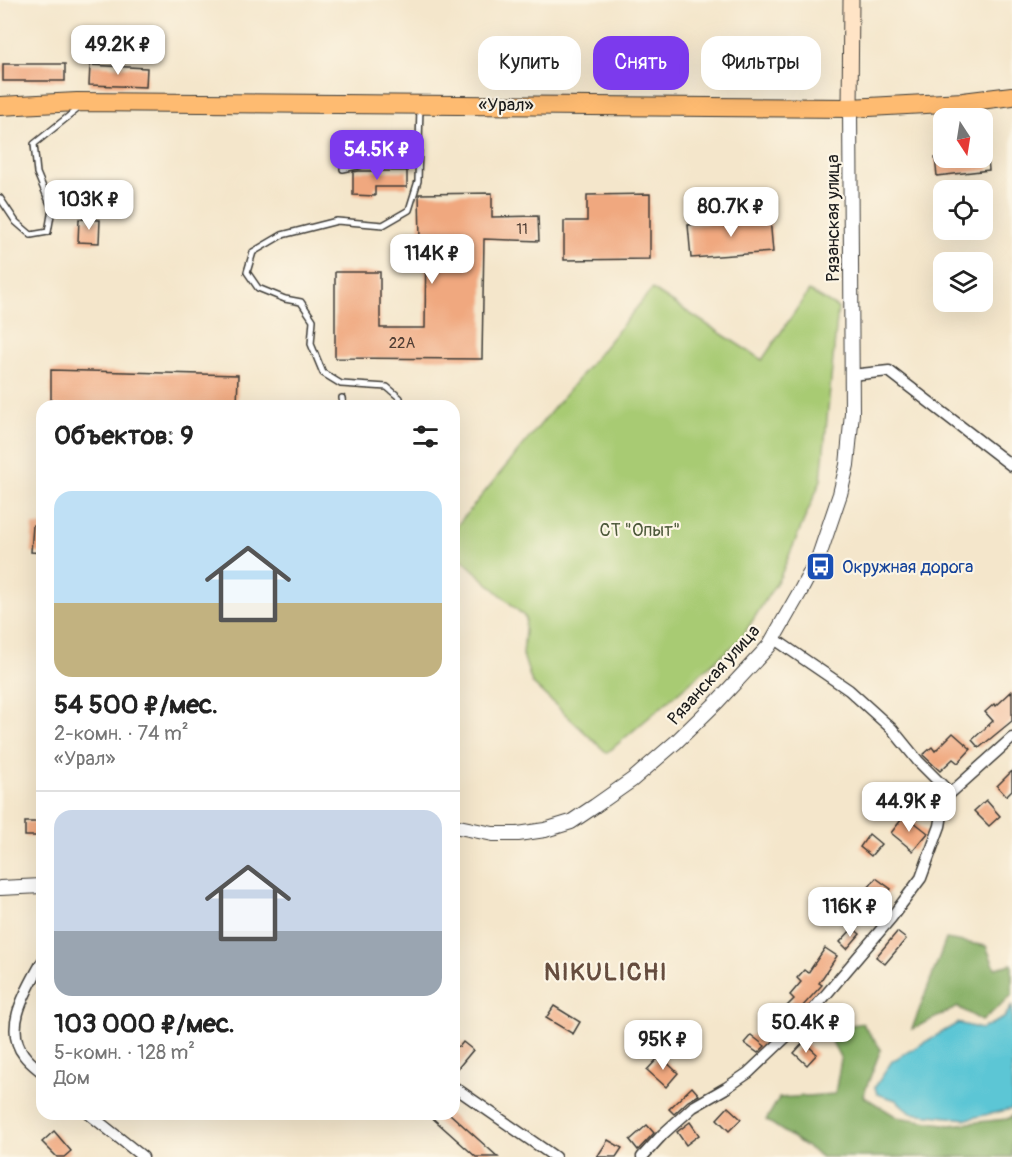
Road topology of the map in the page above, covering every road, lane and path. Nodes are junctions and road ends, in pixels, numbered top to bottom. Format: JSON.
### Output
{"nodes":[{"id":1,"x":851,"y":0,"type":"edge"},
{"id":2,"x":1012,"y":96,"type":"edge"},
{"id":3,"x":88,"y":102,"type":"junction"},
{"id":4,"x":420,"y":105,"type":"junction"},
{"id":5,"x":0,"y":106,"type":"edge"},
{"id":6,"x":850,"y":108,"type":"junction"},
{"id":7,"x":418,"y":152,"type":"junction"},
{"id":8,"x":343,"y":169,"type":"dead end"},
{"id":9,"x":0,"y":198,"type":"edge"},
{"id":10,"x":851,"y":375,"type":"junction"},
{"id":11,"x":400,"y":400,"type":"edge"},
{"id":12,"x":1012,"y":466,"type":"edge"},
{"id":13,"x":773,"y":638,"type":"junction"},
{"id":14,"x":1012,"y":738,"type":"edge"},
{"id":15,"x":950,"y":793,"type":"junction"},
{"id":16,"x":460,"y":827,"type":"edge"},
{"id":17,"x":36,"y":886,"type":"edge"},
{"id":18,"x":0,"y":888,"type":"edge"},
{"id":19,"x":36,"y":974,"type":"edge"},
{"id":20,"x":36,"y":1066,"type":"edge"},
{"id":21,"x":460,"y":1091,"type":"edge"},
{"id":22,"x":97,"y":1120,"type":"edge"},
{"id":23,"x":143,"y":1157,"type":"edge"},
{"id":24,"x":555,"y":1157,"type":"edge"},
{"id":25,"x":642,"y":1157,"type":"edge"}],
"edges":[{"from":1,"to":6,"type":"main road"},
{"from":2,"to":6,"type":"highway","name":"«Урал»"},
{"from":3,"to":4,"type":"highway","name":"«Урал»"},
{"from":3,"to":5,"type":"highway","name":"«Урал»"},
{"from":3,"to":9,"type":"lane"},
{"from":4,"to":6,"type":"highway","name":"«Урал»"},
{"from":4,"to":7,"type":"lane"},
{"from":6,"to":10,"type":"street","name":"Рязанская улица"},
{"from":7,"to":8,"type":"lane"},
{"from":7,"to":11,"type":"lane"},
{"from":10,"to":12,"type":"street"},
{"from":10,"to":13,"type":"street","name":"Рязанская улица"},
{"from":13,"to":15,"type":"street"},
{"from":13,"to":16,"type":"street","name":"Рязанская улица"},
{"from":14,"to":15,"type":"street"},
{"from":15,"to":25,"type":"street"},
{"from":17,"to":18,"type":"street"},
{"from":19,"to":20,"type":"street"},
{"from":21,"to":24,"type":"street"},
{"from":22,"to":23,"type":"street"}]}
